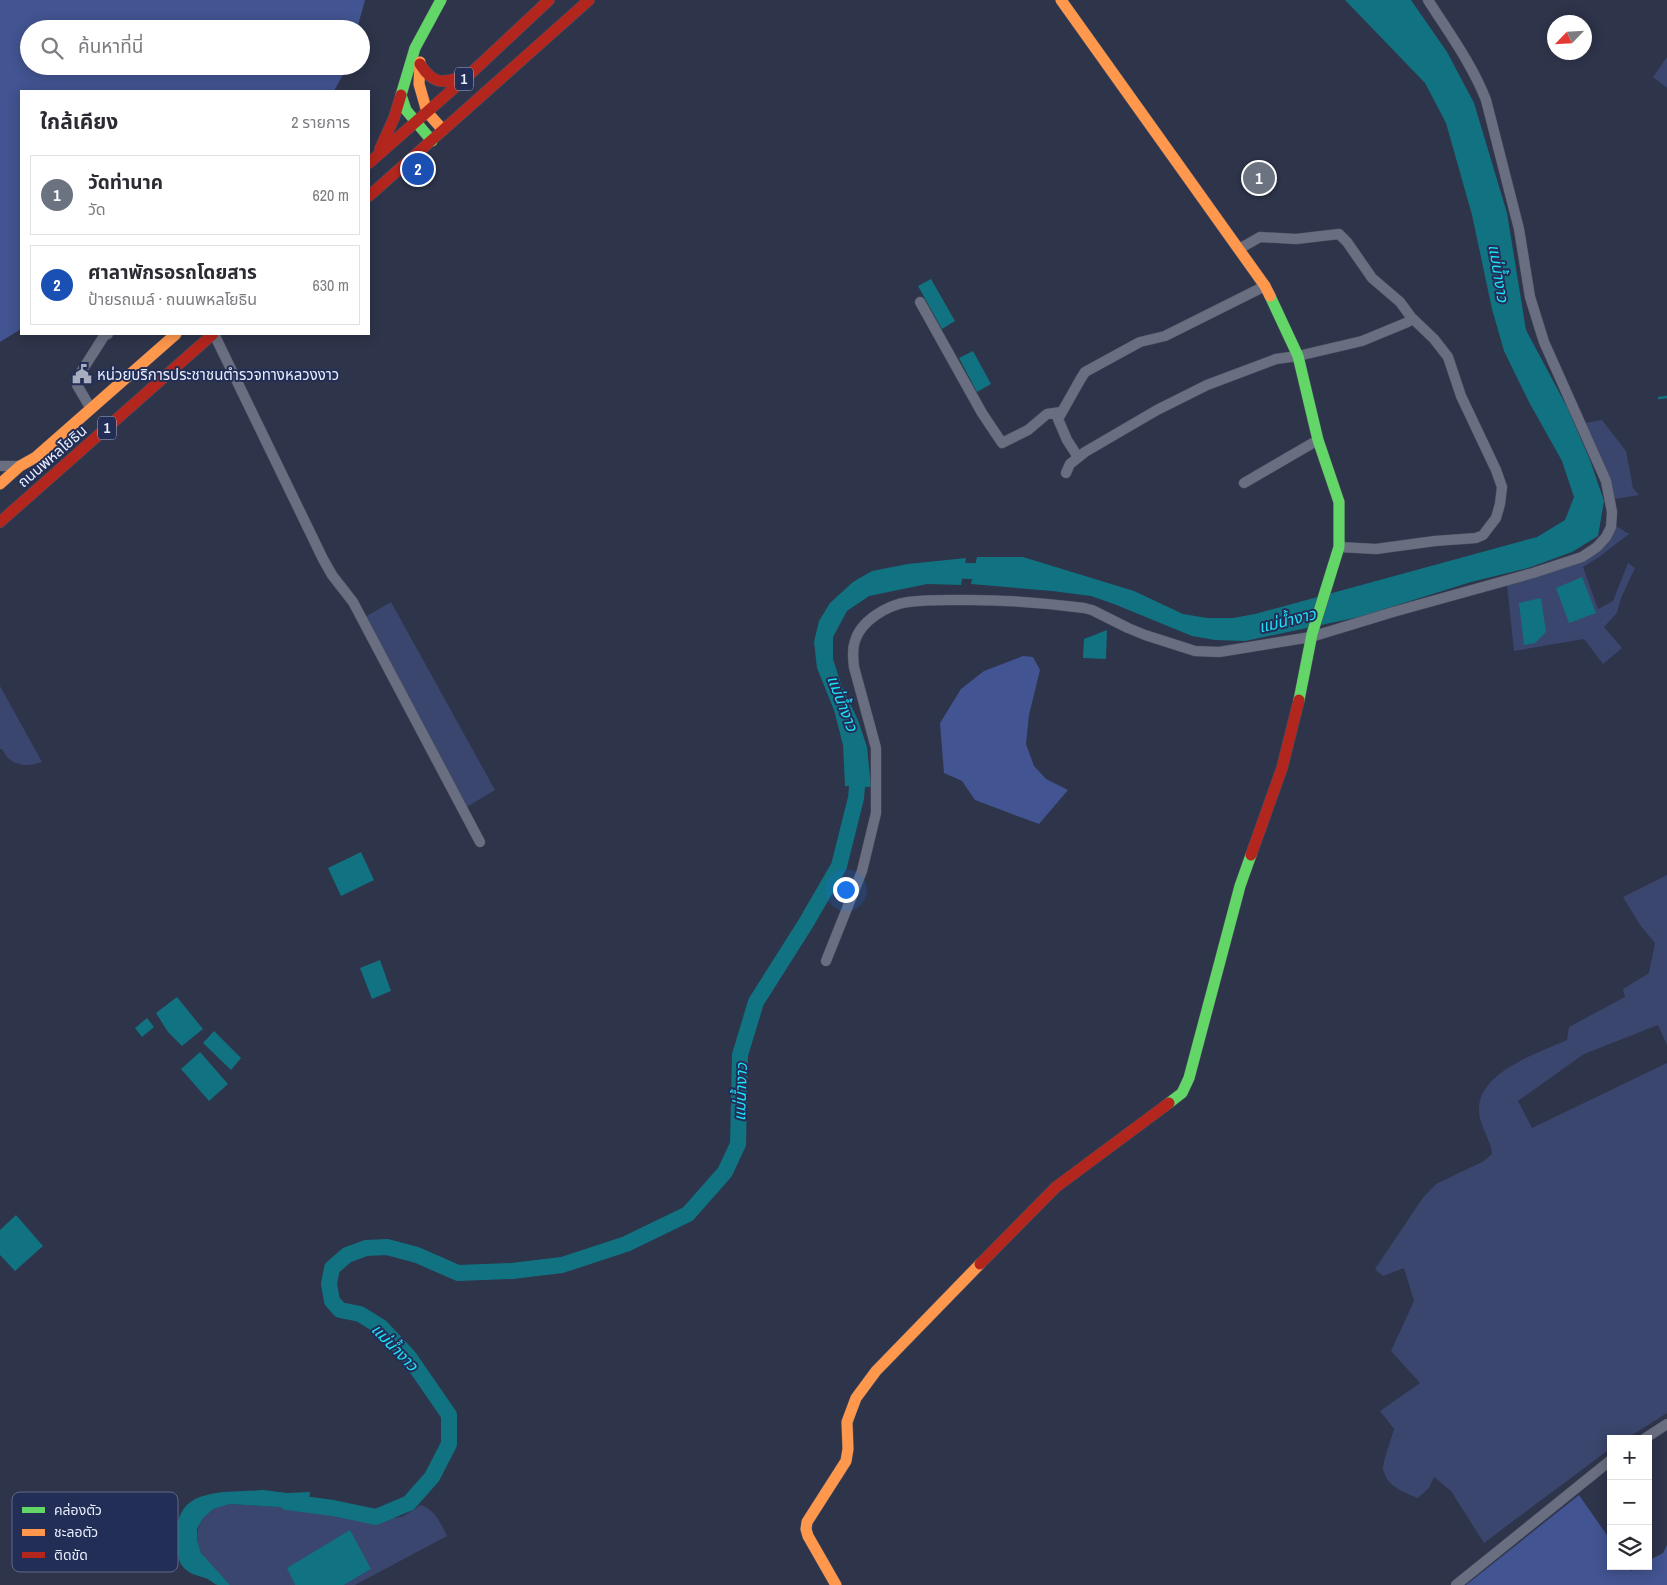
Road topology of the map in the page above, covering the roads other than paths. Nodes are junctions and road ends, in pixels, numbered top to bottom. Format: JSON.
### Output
{"nodes":[{"id":1,"x":441,"y":0,"type":"edge"},
{"id":2,"x":549,"y":0,"type":"edge"},
{"id":3,"x":589,"y":0,"type":"edge"},
{"id":4,"x":1061,"y":0,"type":"edge"},
{"id":5,"x":1428,"y":0,"type":"edge"},
{"id":6,"x":424,"y":32,"type":"junction"},
{"id":7,"x":420,"y":64,"type":"junction"},
{"id":8,"x":469,"y":75,"type":"junction"},
{"id":9,"x":401,"y":95,"type":"junction"},
{"id":10,"x":427,"y":112,"type":"junction"},
{"id":11,"x":415,"y":122,"type":"junction"},
{"id":12,"x":444,"y":130,"type":"junction"},
{"id":13,"x":432,"y":141,"type":"junction"},
{"id":14,"x":373,"y":160,"type":"edge"},
{"id":15,"x":370,"y":195,"type":"edge"},
{"id":16,"x":1239,"y":249,"type":"junction"},
{"id":17,"x":1265,"y":286,"type":"junction"},
{"id":18,"x":920,"y":302,"type":"dead end"},
{"id":19,"x":1411,"y":317,"type":"junction"},
{"id":20,"x":107,"y":335,"type":"edge"},
{"id":21,"x":175,"y":335,"type":"edge"},
{"id":22,"x":213,"y":335,"type":"edge"},
{"id":23,"x":214,"y":335,"type":"edge"},
{"id":24,"x":1298,"y":356,"type":"junction"},
{"id":25,"x":91,"y":409,"type":"junction"},
{"id":26,"x":1061,"y":412,"type":"junction"},
{"id":27,"x":1318,"y":440,"type":"junction"},
{"id":28,"x":1078,"y":457,"type":"junction"},
{"id":29,"x":0,"y":466,"type":"edge"},
{"id":30,"x":20,"y":466,"type":"junction"},
{"id":31,"x":1066,"y":473,"type":"dead end"},
{"id":32,"x":1244,"y":483,"type":"dead end"},
{"id":33,"x":0,"y":484,"type":"edge"},
{"id":34,"x":0,"y":522,"type":"edge"},
{"id":35,"x":1339,"y":547,"type":"junction"},
{"id":36,"x":1311,"y":635,"type":"junction"},
{"id":37,"x":480,"y":842,"type":"dead end"},
{"id":38,"x":826,"y":961,"type":"dead end"},
{"id":39,"x":1667,"y":1424,"type":"edge"},
{"id":40,"x":1650,"y":1435,"type":"edge"},
{"id":41,"x":1607,"y":1463,"type":"edge"},
{"id":42,"x":836,"y":1585,"type":"edge"},
{"id":43,"x":1456,"y":1585,"type":"edge"}],
"edges":[{"from":1,"to":6,"type":"main road"},
{"from":2,"to":8,"type":"main road","number":"1"},
{"from":3,"to":12,"type":"main road","number":"1"},
{"from":4,"to":16,"type":"main road"},
{"from":5,"to":36,"type":"street"},
{"from":6,"to":7,"type":"main road"},
{"from":6,"to":9,"type":"main road"},
{"from":7,"to":8,"type":"main road"},
{"from":7,"to":10,"type":"main road"},
{"from":8,"to":10,"type":"main road","number":"1"},
{"from":9,"to":11,"type":"main road"},
{"from":9,"to":14,"type":"main road"},
{"from":10,"to":11,"type":"main road","number":"1"},
{"from":10,"to":12,"type":"main road"},
{"from":11,"to":13,"type":"main road"},
{"from":11,"to":14,"type":"main road","number":"1"},
{"from":12,"to":13,"type":"main road","number":"1"},
{"from":13,"to":15,"type":"main road","number":"1"},
{"from":16,"to":17,"type":"main road"},
{"from":16,"to":19,"type":"street"},
{"from":17,"to":24,"type":"main road"},
{"from":17,"to":26,"type":"street"},
{"from":18,"to":26,"type":"street"},
{"from":19,"to":24,"type":"street"},
{"from":19,"to":35,"type":"street"},
{"from":20,"to":25,"type":"street"},
{"from":21,"to":25,"type":"main road","name":"ถนนพหลโยธิน","number":"1"},
{"from":22,"to":34,"type":"main road","name":"ถนนพหลโยธิน","number":"1"},
{"from":23,"to":37,"type":"street"},
{"from":24,"to":27,"type":"main road"},
{"from":24,"to":28,"type":"street"},
{"from":25,"to":30,"type":"main road","name":"ถนนพหลโยธิน","number":"1"},
{"from":26,"to":28,"type":"street"},
{"from":27,"to":32,"type":"street"},
{"from":27,"to":35,"type":"main road"},
{"from":28,"to":31,"type":"street"},
{"from":29,"to":30,"type":"street"},
{"from":30,"to":33,"type":"main road","name":"ถนนพหลโยธิน","number":"1"},
{"from":35,"to":36,"type":"main road"},
{"from":36,"to":38,"type":"street"},
{"from":36,"to":42,"type":"main road"},
{"from":39,"to":40,"type":"street"},
{"from":41,"to":43,"type":"street"}]}
